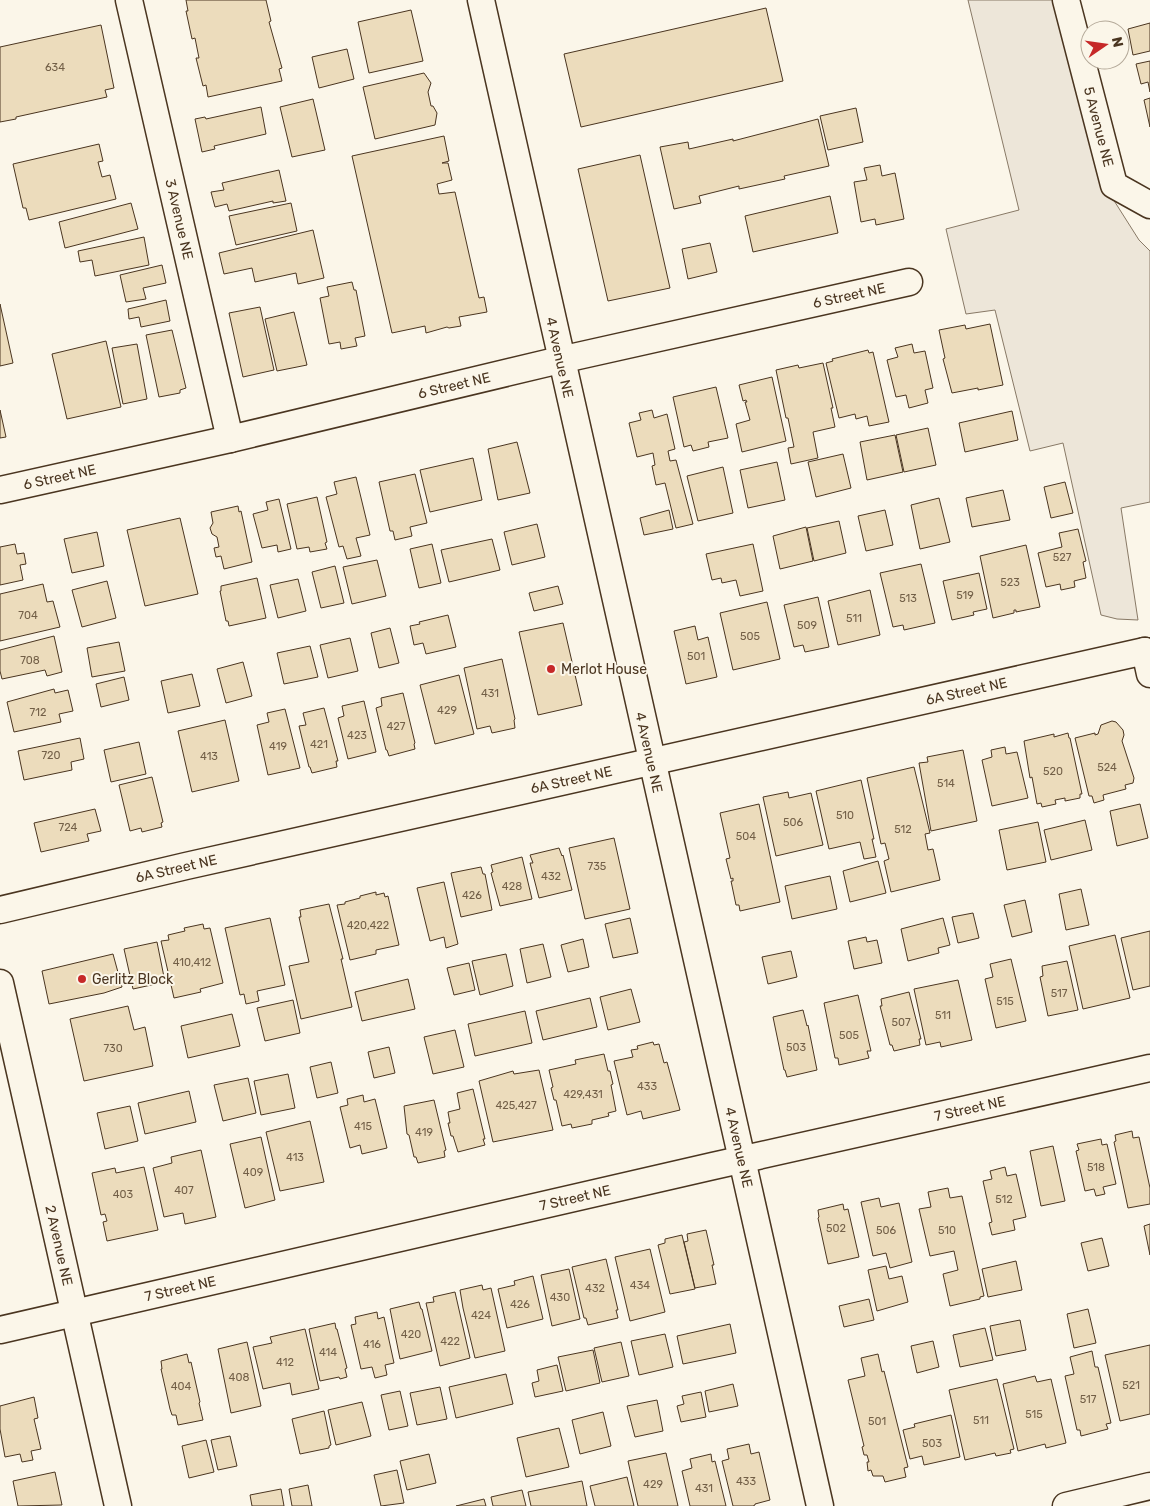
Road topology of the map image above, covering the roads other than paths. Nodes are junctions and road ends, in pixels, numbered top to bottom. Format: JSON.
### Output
{"nodes":[{"id":1,"x":128,"y":0,"type":"edge"},
{"id":2,"x":481,"y":0,"type":"edge"},
{"id":3,"x":1066,"y":0,"type":"edge"},
{"id":4,"x":1150,"y":205,"type":"edge"},
{"id":5,"x":909,"y":282,"type":"dead end"},
{"id":6,"x":560,"y":360,"type":"junction"},
{"id":7,"x":230,"y":439,"type":"junction"},
{"id":8,"x":0,"y":490,"type":"edge"},
{"id":9,"x":1148,"y":660,"type":"edge"},
{"id":10,"x":652,"y":761,"type":"junction"},
{"id":11,"x":0,"y":910,"type":"edge"},
{"id":12,"x":0,"y":983,"type":"edge"},
{"id":13,"x":1150,"y":1068,"type":"edge"},
{"id":14,"x":741,"y":1159,"type":"junction"},
{"id":15,"x":74,"y":1312,"type":"junction"},
{"id":16,"x":0,"y":1330,"type":"edge"},
{"id":17,"x":1150,"y":1486,"type":"edge"},
{"id":18,"x":118,"y":1506,"type":"edge"},
{"id":19,"x":820,"y":1506,"type":"edge"},
{"id":20,"x":1066,"y":1506,"type":"edge"}],
"edges":[{"from":1,"to":7,"type":"street","name":"3 Avenue NE"},
{"from":2,"to":6,"type":"street","name":"4 Avenue NE"},
{"from":3,"to":4,"type":"street","name":"5 Avenue NE"},
{"from":5,"to":6,"type":"street","name":"6 Street NE"},
{"from":6,"to":7,"type":"street","name":"6 Street NE"},
{"from":6,"to":10,"type":"street","name":"4 Avenue NE"},
{"from":7,"to":8,"type":"street","name":"6 Street NE"},
{"from":9,"to":10,"type":"street","name":"6A Street NE"},
{"from":10,"to":11,"type":"street","name":"6A Street NE"},
{"from":10,"to":14,"type":"street","name":"4 Avenue NE"},
{"from":12,"to":15,"type":"street","name":"2 Avenue NE"},
{"from":13,"to":14,"type":"street","name":"7 Street NE"},
{"from":14,"to":15,"type":"street","name":"7 Street NE"},
{"from":14,"to":19,"type":"street","name":"4 Avenue NE"},
{"from":15,"to":16,"type":"street","name":"7 Street NE"},
{"from":15,"to":18,"type":"street","name":"2 Avenue NE"},
{"from":17,"to":20,"type":"street"}]}
